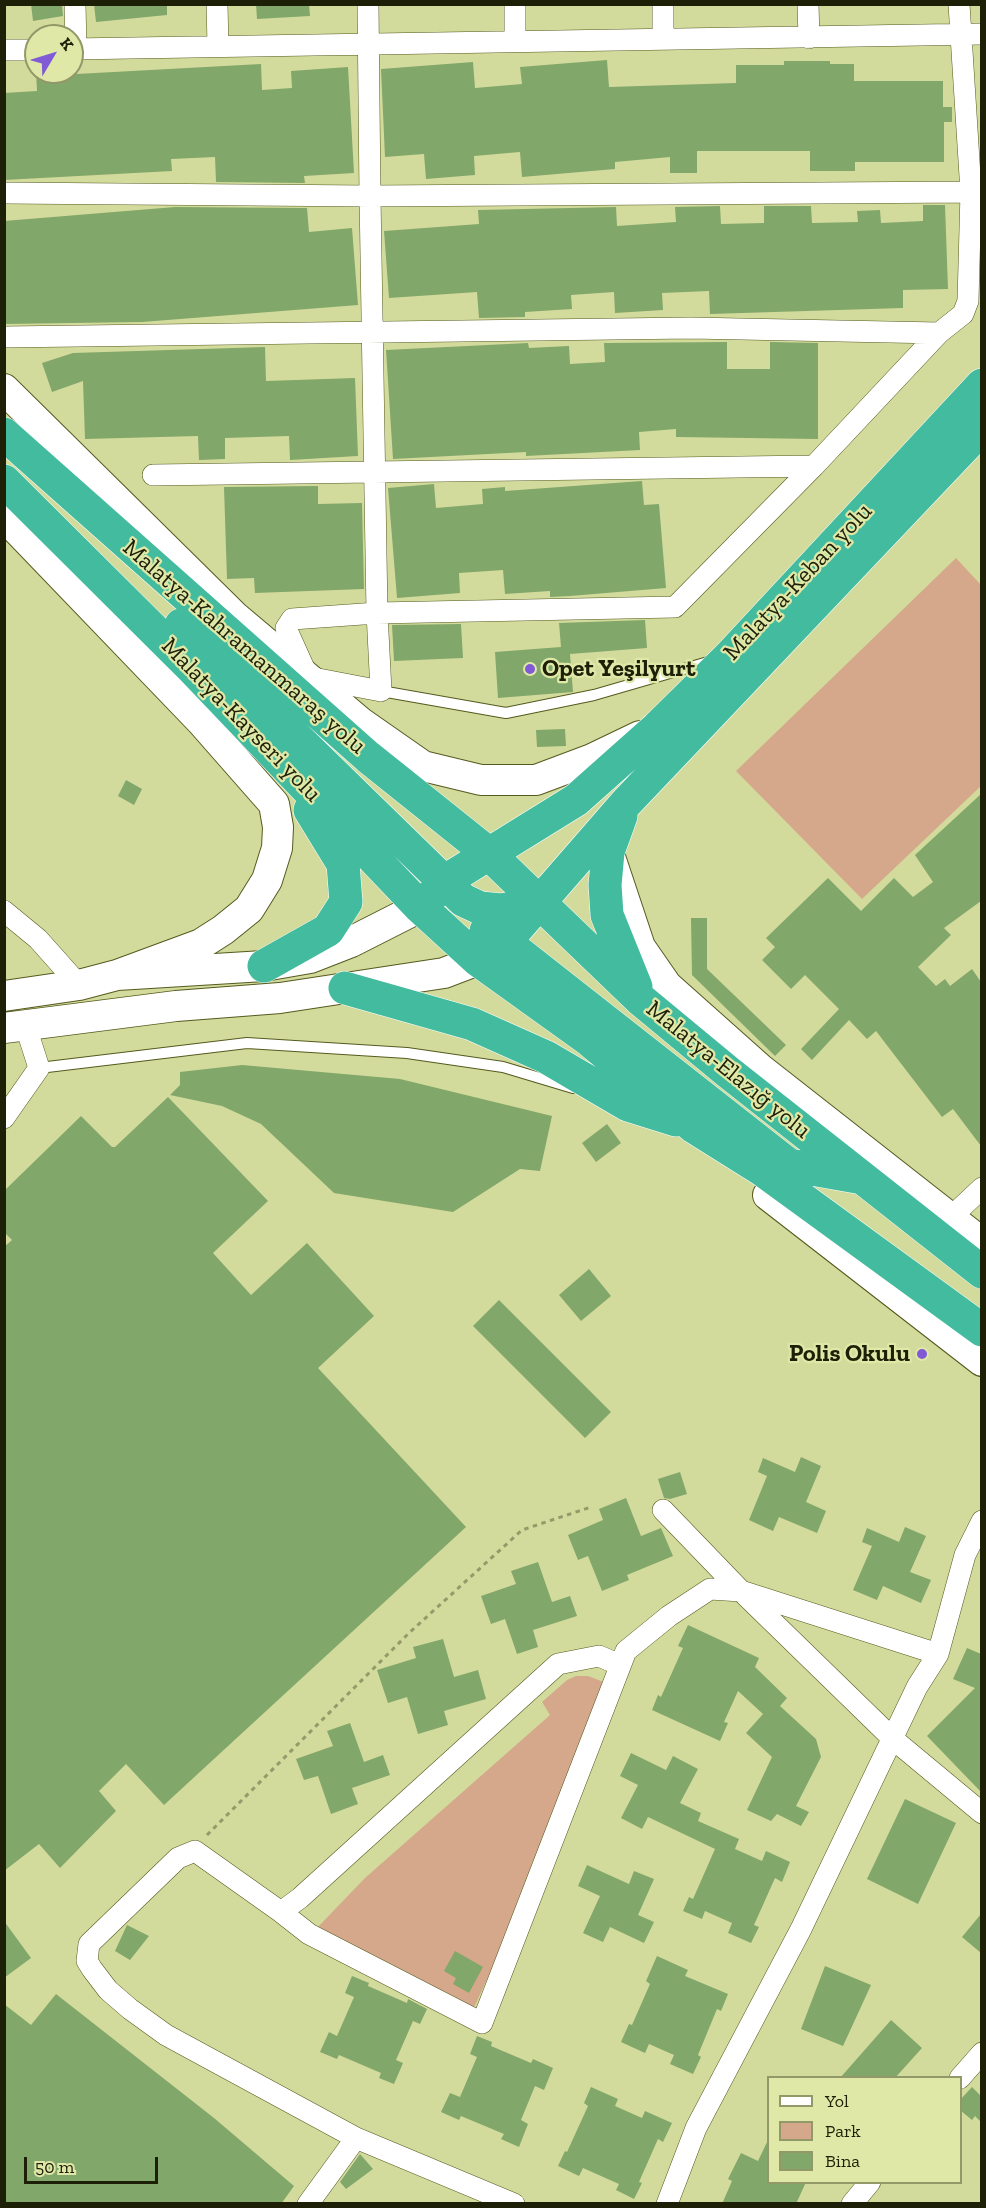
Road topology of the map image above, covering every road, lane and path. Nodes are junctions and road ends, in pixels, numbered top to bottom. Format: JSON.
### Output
{"nodes":[{"id":1,"x":75,"y":4,"type":"edge"},
{"id":2,"x":217,"y":4,"type":"edge"},
{"id":3,"x":368,"y":4,"type":"edge"},
{"id":4,"x":515,"y":4,"type":"edge"},
{"id":5,"x":663,"y":4,"type":"edge"},
{"id":6,"x":808,"y":4,"type":"edge"},
{"id":7,"x":959,"y":4,"type":"edge"},
{"id":8,"x":75,"y":24,"type":"edge"},
{"id":9,"x":972,"y":36,"type":"edge"},
{"id":10,"x":809,"y":38,"type":"junction"},
{"id":11,"x":663,"y":39,"type":"junction"},
{"id":12,"x":515,"y":40,"type":"junction"},
{"id":13,"x":369,"y":43,"type":"junction"},
{"id":14,"x":218,"y":46,"type":"junction"},
{"id":15,"x":84,"y":49,"type":"edge"},
{"id":16,"x":4,"y":50,"type":"edge"},
{"id":17,"x":24,"y":50,"type":"edge"},
{"id":18,"x":971,"y":192,"type":"junction"},
{"id":19,"x":4,"y":193,"type":"edge"},
{"id":20,"x":370,"y":196,"type":"junction"},
{"id":21,"x":373,"y":331,"type":"junction"},
{"id":22,"x":939,"y":333,"type":"junction"},
{"id":23,"x":4,"y":337,"type":"edge"},
{"id":24,"x":981,"y":385,"type":"edge"},
{"id":25,"x":4,"y":389,"type":"edge"},
{"id":26,"x":981,"y":428,"type":"edge"},
{"id":27,"x":4,"y":434,"type":"edge"},
{"id":28,"x":814,"y":466,"type":"junction"},
{"id":29,"x":376,"y":473,"type":"junction"},
{"id":30,"x":153,"y":475,"type":"dead end"},
{"id":31,"x":4,"y":481,"type":"edge"},
{"id":32,"x":4,"y":516,"type":"edge"},
{"id":33,"x":53,"y":529,"type":"junction"},
{"id":34,"x":377,"y":613,"type":"junction"},
{"id":35,"x":730,"y":656,"type":"junction"},
{"id":36,"x":308,"y":677,"type":"junction"},
{"id":37,"x":381,"y":691,"type":"junction"},
{"id":38,"x":360,"y":722,"type":"junction"},
{"id":39,"x":657,"y":728,"type":"junction"},
{"id":40,"x":276,"y":755,"type":"junction"},
{"id":41,"x":411,"y":790,"type":"junction"},
{"id":42,"x":626,"y":802,"type":"junction"},
{"id":43,"x":478,"y":845,"type":"junction"},
{"id":44,"x":608,"y":852,"type":"junction"},
{"id":45,"x":439,"y":878,"type":"junction"},
{"id":46,"x":539,"y":904,"type":"junction"},
{"id":47,"x":420,"y":907,"type":"junction"},
{"id":48,"x":4,"y":911,"type":"edge"},
{"id":49,"x":501,"y":958,"type":"junction"},
{"id":50,"x":264,"y":966,"type":"junction"},
{"id":51,"x":117,"y":975,"type":"junction"},
{"id":52,"x":79,"y":985,"type":"junction"},
{"id":53,"x":345,"y":988,"type":"junction"},
{"id":54,"x":4,"y":996,"type":"edge"},
{"id":55,"x":641,"y":1000,"type":"junction"},
{"id":56,"x":15,"y":1026,"type":"edge"},
{"id":57,"x":39,"y":1068,"type":"junction"},
{"id":58,"x":628,"y":1104,"type":"junction"},
{"id":59,"x":4,"y":1118,"type":"edge"},
{"id":60,"x":694,"y":1126,"type":"junction"},
{"id":61,"x":861,"y":1178,"type":"junction"},
{"id":62,"x":981,"y":1188,"type":"edge"},
{"id":63,"x":768,"y":1195,"type":"joint"},
{"id":64,"x":949,"y":1219,"type":"junction"},
{"id":65,"x":981,"y":1243,"type":"edge"},
{"id":66,"x":981,"y":1272,"type":"edge"},
{"id":67,"x":981,"y":1330,"type":"edge"},
{"id":68,"x":981,"y":1361,"type":"edge"},
{"id":69,"x":591,"y":1507,"type":"dead end"},
{"id":70,"x":663,"y":1510,"type":"dead end"},
{"id":71,"x":981,"y":1521,"type":"edge"},
{"id":72,"x":741,"y":1591,"type":"junction"},
{"id":73,"x":626,"y":1651,"type":"junction"},
{"id":74,"x":938,"y":1654,"type":"junction"},
{"id":75,"x":893,"y":1739,"type":"junction"},
{"id":76,"x":981,"y":1813,"type":"edge"},
{"id":77,"x":195,"y":1851,"type":"junction"},
{"id":78,"x":281,"y":1912,"type":"junction"},
{"id":79,"x":981,"y":2053,"type":"edge"},
{"id":80,"x":962,"y":2076,"type":"edge"},
{"id":81,"x":356,"y":2138,"type":"junction"},
{"id":82,"x":868,"y":2184,"type":"edge"},
{"id":83,"x":308,"y":2204,"type":"edge"},
{"id":84,"x":514,"y":2204,"type":"edge"},
{"id":85,"x":667,"y":2204,"type":"edge"},
{"id":86,"x":852,"y":2204,"type":"edge"}],
"edges":[{"from":1,"to":8,"type":"street"},
{"from":2,"to":14,"type":"street"},
{"from":3,"to":13,"type":"street"},
{"from":4,"to":12,"type":"street"},
{"from":5,"to":11,"type":"street"},
{"from":6,"to":10,"type":"street"},
{"from":7,"to":9,"type":"street"},
{"from":9,"to":10,"type":"street"},
{"from":9,"to":18,"type":"street"},
{"from":10,"to":11,"type":"street"},
{"from":11,"to":12,"type":"street"},
{"from":12,"to":13,"type":"street"},
{"from":13,"to":14,"type":"street"},
{"from":13,"to":20,"type":"street"},
{"from":14,"to":15,"type":"street"},
{"from":16,"to":17,"type":"street"},
{"from":18,"to":20,"type":"street"},
{"from":18,"to":22,"type":"street"},
{"from":19,"to":20,"type":"street"},
{"from":20,"to":21,"type":"street"},
{"from":21,"to":22,"type":"street"},
{"from":21,"to":23,"type":"street"},
{"from":21,"to":29,"type":"street"},
{"from":22,"to":28,"type":"street"},
{"from":24,"to":35,"type":"highway","name":"Malatya-Keban yolu"},
{"from":25,"to":36,"type":"street"},
{"from":26,"to":42,"type":"highway","name":"Malatya-Keban yolu"},
{"from":27,"to":41,"type":"highway","name":"Malatya-Kahramanmaraş yolu"},
{"from":28,"to":29,"type":"street"},
{"from":28,"to":34,"type":"street"},
{"from":29,"to":30,"type":"street"},
{"from":29,"to":34,"type":"street"},
{"from":31,"to":33,"type":"highway","name":"Malatya-Kayseri yolu"},
{"from":32,"to":51,"type":"street"},
{"from":33,"to":40,"type":"highway","name":"Malatya-Kayseri yolu"},
{"from":33,"to":45,"type":"highway"},
{"from":34,"to":36,"type":"street"},
{"from":34,"to":37,"type":"street"},
{"from":35,"to":37,"type":"lane"},
{"from":35,"to":39,"type":"highway","name":"Malatya-Keban yolu"},
{"from":36,"to":37,"type":"street"},
{"from":36,"to":38,"type":"street"},
{"from":38,"to":39,"type":"street"},
{"from":38,"to":41,"type":"highway"},
{"from":39,"to":43,"type":"highway","name":"Malatya-Keban yolu"},
{"from":40,"to":47,"type":"highway","name":"Malatya-Kayseri yolu"},
{"from":40,"to":50,"type":"highway"},
{"from":41,"to":43,"type":"highway","name":"Malatya-Kahramanmaraş yolu"},
{"from":42,"to":44,"type":"highway"},
{"from":42,"to":46,"type":"highway","name":"Malatya-Keban yolu"},
{"from":43,"to":45,"type":"highway","name":"Malatya-Keban yolu"},
{"from":43,"to":46,"type":"highway","name":"Malatya-Elazığ yolu"},
{"from":44,"to":55,"type":"highway"},
{"from":44,"to":64,"type":"street"},
{"from":45,"to":46,"type":"highway"},
{"from":45,"to":47,"type":"highway","name":"Malatya-Keban yolu"},
{"from":46,"to":49,"type":"highway","name":"Malatya-Keban yolu"},
{"from":46,"to":55,"type":"highway","name":"Malatya-Elazığ yolu"},
{"from":47,"to":49,"type":"highway","name":"Malatya-Kayseri yolu"},
{"from":47,"to":50,"type":"street"},
{"from":48,"to":52,"type":"street"},
{"from":49,"to":53,"type":"street"},
{"from":49,"to":60,"type":"highway"},
{"from":49,"to":61,"type":"highway"},
{"from":50,"to":51,"type":"street"},
{"from":51,"to":52,"type":"street"},
{"from":52,"to":54,"type":"street"},
{"from":53,"to":56,"type":"street"},
{"from":53,"to":58,"type":"highway"},
{"from":55,"to":61,"type":"highway","name":"Malatya-Elazığ yolu"},
{"from":56,"to":57,"type":"street"},
{"from":57,"to":58,"type":"lane"},
{"from":57,"to":59,"type":"street"},
{"from":58,"to":60,"type":"highway"},
{"from":60,"to":63,"type":"highway"},
{"from":60,"to":67,"type":"highway"},
{"from":61,"to":66,"type":"highway","name":"Malatya-Elazığ yolu"},
{"from":62,"to":64,"type":"street"},
{"from":63,"to":68,"type":"street"},
{"from":64,"to":65,"type":"street"},
{"from":69,"to":77,"type":"path"},
{"from":70,"to":72,"type":"street"},
{"from":71,"to":74,"type":"street"},
{"from":72,"to":73,"type":"street"},
{"from":72,"to":74,"type":"street"},
{"from":72,"to":75,"type":"street"},
{"from":73,"to":78,"type":"street"},
{"from":73,"to":78,"type":"street"},
{"from":74,"to":75,"type":"street"},
{"from":75,"to":76,"type":"street"},
{"from":75,"to":85,"type":"street"},
{"from":77,"to":78,"type":"street"},
{"from":77,"to":81,"type":"street"},
{"from":79,"to":80,"type":"street"},
{"from":81,"to":83,"type":"street"},
{"from":81,"to":84,"type":"street"},
{"from":82,"to":86,"type":"street"}]}
